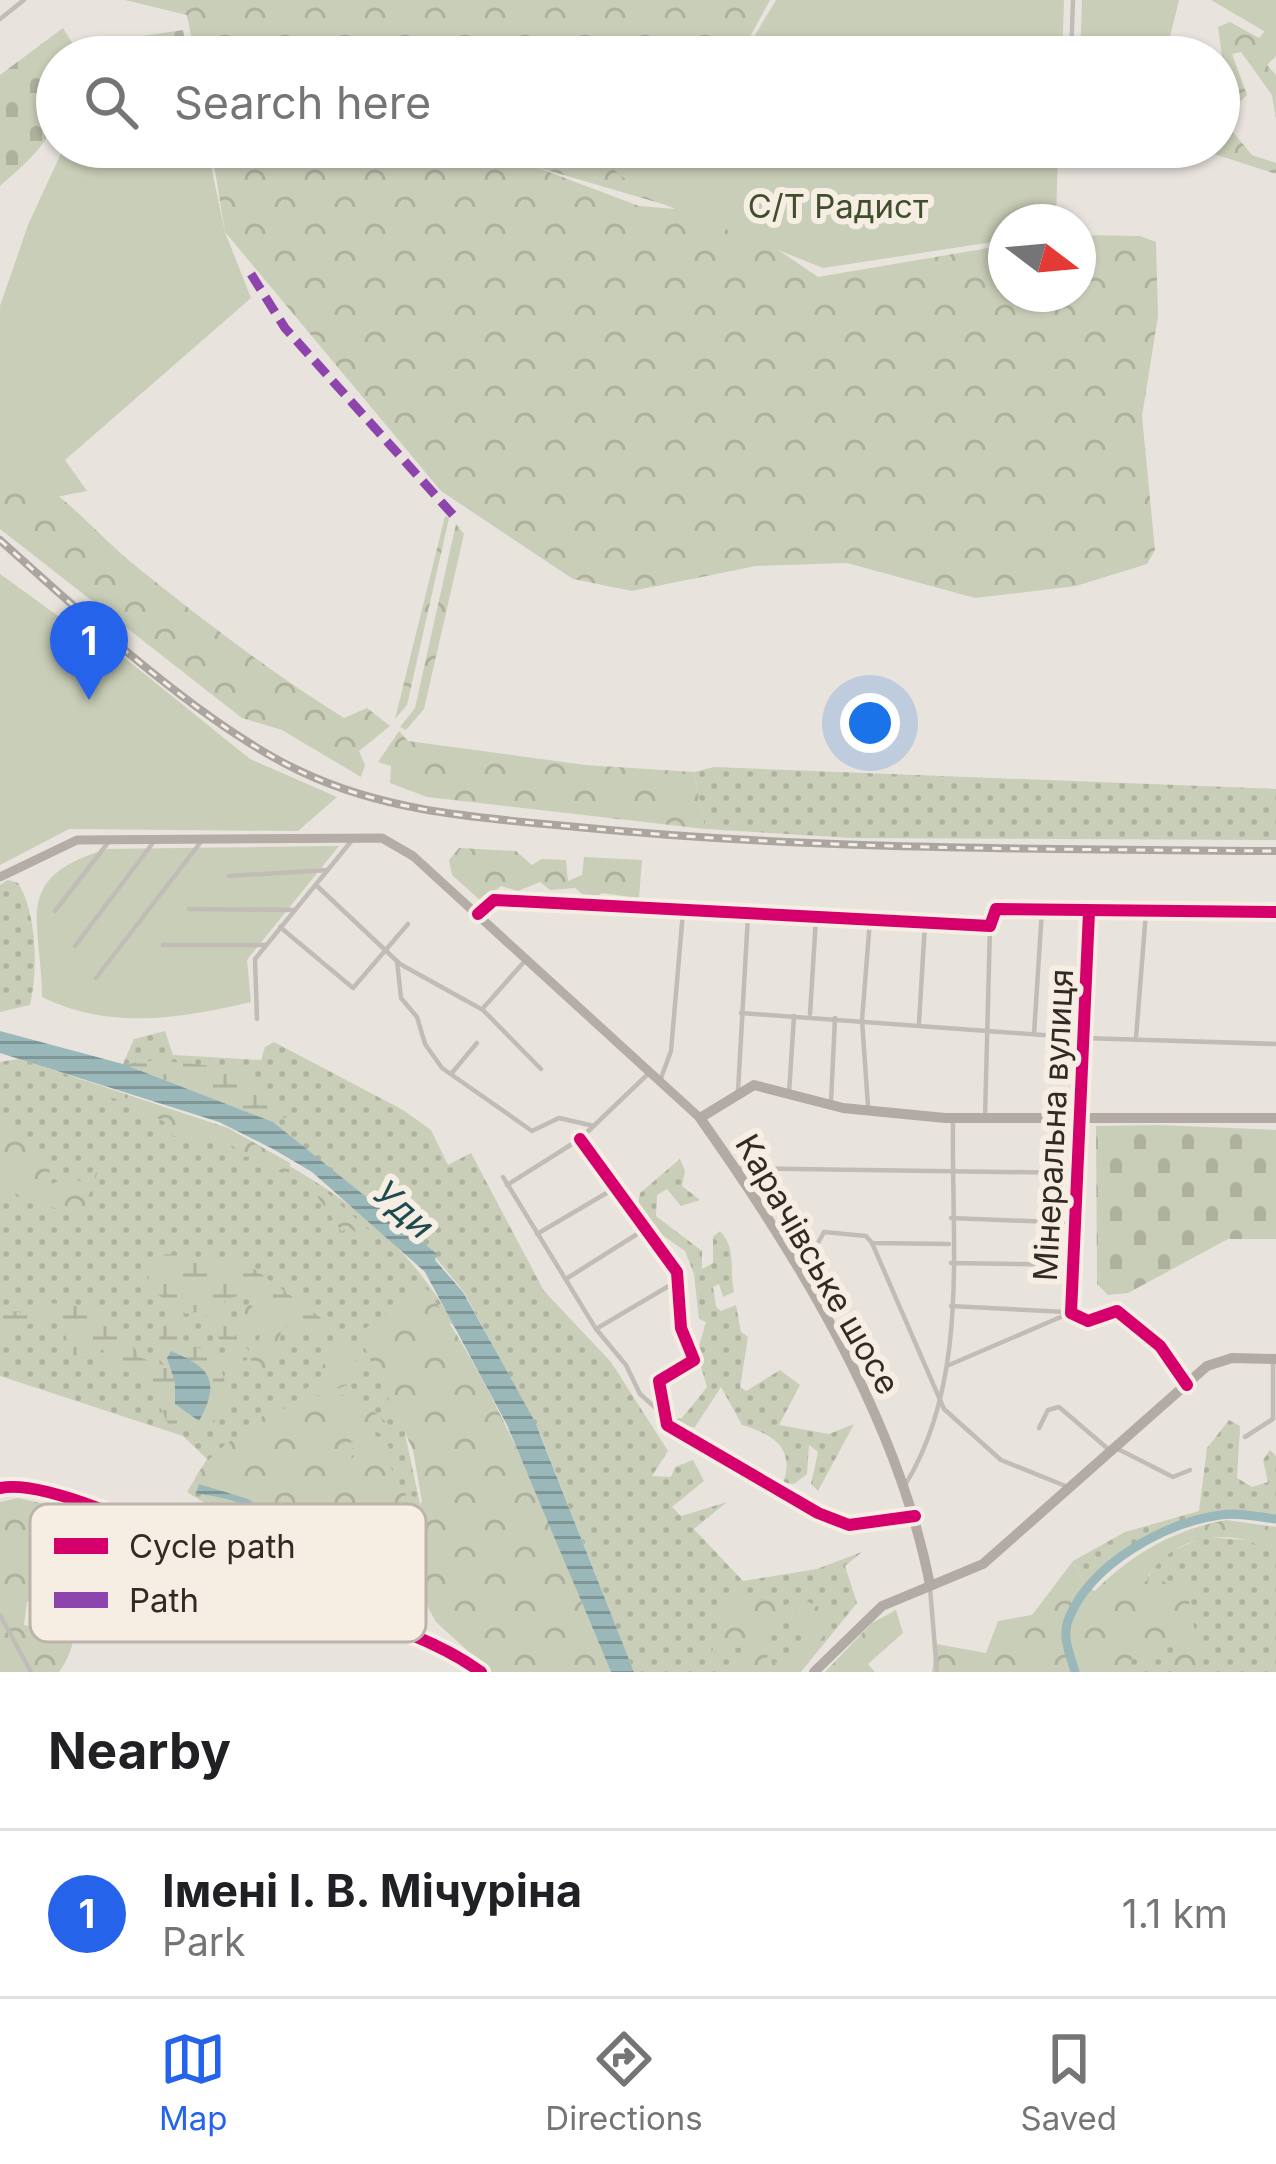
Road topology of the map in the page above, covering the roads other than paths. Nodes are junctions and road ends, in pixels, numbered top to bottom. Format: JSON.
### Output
{"nodes":[{"id":1,"x":25,"y":0,"type":"edge"},
{"id":2,"x":1072,"y":0,"type":"edge"},
{"id":3,"x":0,"y":19,"type":"edge"},
{"id":4,"x":1071,"y":36,"type":"edge"},
{"id":5,"x":354,"y":837,"type":"junction"},
{"id":6,"x":203,"y":838,"type":"junction"},
{"id":7,"x":156,"y":839,"type":"junction"},
{"id":8,"x":110,"y":840,"type":"junction"},
{"id":9,"x":328,"y":870,"type":"junction"},
{"id":10,"x":229,"y":876,"type":"dead end"},
{"id":11,"x":0,"y":877,"type":"edge"},
{"id":12,"x":316,"y":885,"type":"junction"},
{"id":13,"x":190,"y":909,"type":"dead end"},
{"id":14,"x":295,"y":910,"type":"junction"},
{"id":15,"x":1042,"y":910,"type":"junction"},
{"id":16,"x":56,"y":911,"type":"dead end"},
{"id":17,"x":683,"y":912,"type":"junction"},
{"id":18,"x":1089,"y":912,"type":"junction"},
{"id":19,"x":1147,"y":912,"type":"junction"},
{"id":20,"x":1276,"y":912,"type":"edge"},
{"id":21,"x":478,"y":914,"type":"junction"},
{"id":22,"x":748,"y":915,"type":"junction"},
{"id":23,"x":816,"y":918,"type":"junction"},
{"id":24,"x":870,"y":920,"type":"junction"},
{"id":25,"x":926,"y":923,"type":"junction"},
{"id":26,"x":408,"y":924,"type":"dead end"},
{"id":27,"x":990,"y":926,"type":"junction"},
{"id":28,"x":280,"y":928,"type":"junction"},
{"id":29,"x":163,"y":945,"type":"dead end"},
{"id":30,"x":266,"y":945,"type":"junction"},
{"id":31,"x":75,"y":946,"type":"dead end"},
{"id":32,"x":389,"y":952,"type":"junction"},
{"id":33,"x":528,"y":958,"type":"junction"},
{"id":34,"x":397,"y":961,"type":"junction"},
{"id":35,"x":96,"y":978,"type":"dead end"},
{"id":36,"x":483,"y":1010,"type":"junction"},
{"id":37,"x":741,"y":1013,"type":"junction"},
{"id":38,"x":794,"y":1016,"type":"junction"},
{"id":39,"x":810,"y":1017,"type":"junction"},
{"id":40,"x":836,"y":1018,"type":"junction"},
{"id":41,"x":257,"y":1019,"type":"dead end"},
{"id":42,"x":862,"y":1020,"type":"junction"},
{"id":43,"x":919,"y":1023,"type":"junction"},
{"id":44,"x":987,"y":1031,"type":"junction"},
{"id":45,"x":1034,"y":1034,"type":"junction"},
{"id":46,"x":1083,"y":1038,"type":"junction"},
{"id":47,"x":1136,"y":1040,"type":"junction"},
{"id":48,"x":477,"y":1043,"type":"dead end"},
{"id":49,"x":1276,"y":1044,"type":"edge"},
{"id":50,"x":542,"y":1069,"type":"dead end"},
{"id":51,"x":451,"y":1074,"type":"junction"},
{"id":52,"x":657,"y":1074,"type":"junction"},
{"id":53,"x":738,"y":1091,"type":"junction"},
{"id":54,"x":789,"y":1093,"type":"junction"},
{"id":55,"x":831,"y":1106,"type":"junction"},
{"id":56,"x":868,"y":1112,"type":"junction"},
{"id":57,"x":700,"y":1118,"type":"junction"},
{"id":58,"x":953,"y":1118,"type":"junction"},
{"id":59,"x":986,"y":1118,"type":"junction"},
{"id":60,"x":1276,"y":1118,"type":"edge"},
{"id":61,"x":1079,"y":1119,"type":"junction"},
{"id":62,"x":594,"y":1126,"type":"junction"},
{"id":63,"x":580,"y":1138,"type":"junction"},
{"id":64,"x":735,"y":1168,"type":"junction"},
{"id":65,"x":952,"y":1171,"type":"junction"},
{"id":66,"x":1077,"y":1173,"type":"junction"},
{"id":67,"x":503,"y":1177,"type":"dead end"},
{"id":68,"x":507,"y":1185,"type":"junction"},
{"id":69,"x":616,"y":1188,"type":"junction"},
{"id":70,"x":951,"y":1218,"type":"junction"},
{"id":71,"x":1076,"y":1223,"type":"junction"},
{"id":72,"x":644,"y":1231,"type":"junction"},
{"id":73,"x":537,"y":1234,"type":"junction"},
{"id":74,"x":872,"y":1243,"type":"junction"},
{"id":75,"x":951,"y":1244,"type":"junction"},
{"id":76,"x":951,"y":1263,"type":"junction"},
{"id":77,"x":1074,"y":1265,"type":"junction"},
{"id":78,"x":799,"y":1273,"type":"junction"},
{"id":79,"x":566,"y":1279,"type":"junction"},
{"id":80,"x":679,"y":1280,"type":"junction"},
{"id":81,"x":950,"y":1306,"type":"junction"},
{"id":82,"x":1071,"y":1313,"type":"junction"},
{"id":83,"x":596,"y":1329,"type":"junction"},
{"id":84,"x":1275,"y":1359,"type":"edge"},
{"id":85,"x":949,"y":1365,"type":"junction"},
{"id":86,"x":1187,"y":1384,"type":"junction"},
{"id":87,"x":941,"y":1402,"type":"junction"},
{"id":88,"x":660,"y":1412,"type":"junction"},
{"id":89,"x":1275,"y":1418,"type":"edge"},
{"id":90,"x":1039,"y":1428,"type":"dead end"},
{"id":91,"x":1245,"y":1437,"type":"dead end"},
{"id":92,"x":1114,"y":1450,"type":"junction"},
{"id":93,"x":1190,"y":1470,"type":"dead end"},
{"id":94,"x":905,"y":1485,"type":"junction"},
{"id":95,"x":1071,"y":1488,"type":"junction"},
{"id":96,"x":0,"y":1489,"type":"edge"},
{"id":97,"x":80,"y":1504,"type":"edge"},
{"id":98,"x":915,"y":1516,"type":"junction"},
{"id":99,"x":930,"y":1585,"type":"junction"},
{"id":100,"x":0,"y":1615,"type":"edge"},
{"id":101,"x":418,"y":1642,"type":"edge"},
{"id":102,"x":31,"y":1672,"type":"edge"},
{"id":103,"x":482,"y":1672,"type":"edge"},
{"id":104,"x":814,"y":1672,"type":"edge"},
{"id":105,"x":937,"y":1672,"type":"edge"}],
"edges":[{"from":1,"to":3,"type":"street"},
{"from":2,"to":4,"type":"street"},
{"from":5,"to":6,"type":"main road","name":"Карачівське шосе"},
{"from":5,"to":9,"type":"street"},
{"from":5,"to":21,"type":"main road","name":"Карачівське шосе"},
{"from":6,"to":7,"type":"main road","name":"Карачівське шосе"},
{"from":6,"to":35,"type":"street"},
{"from":7,"to":8,"type":"main road","name":"Карачівське шосе"},
{"from":7,"to":31,"type":"street"},
{"from":8,"to":11,"type":"main road","name":"Карачівське шосе"},
{"from":8,"to":16,"type":"street"},
{"from":9,"to":10,"type":"street"},
{"from":9,"to":12,"type":"street"},
{"from":12,"to":14,"type":"street"},
{"from":12,"to":32,"type":"street"},
{"from":13,"to":14,"type":"street"},
{"from":14,"to":28,"type":"street"},
{"from":15,"to":18,"type":"street"},
{"from":15,"to":27,"type":"street"},
{"from":15,"to":45,"type":"street"},
{"from":17,"to":21,"type":"street"},
{"from":17,"to":22,"type":"street"},
{"from":17,"to":52,"type":"street"},
{"from":18,"to":19,"type":"street"},
{"from":18,"to":46,"type":"street","name":"Мінеральна вулиця"},
{"from":19,"to":20,"type":"street"},
{"from":19,"to":47,"type":"street"},
{"from":21,"to":33,"type":"main road","name":"Карачівське шосе"},
{"from":22,"to":23,"type":"street"},
{"from":22,"to":37,"type":"street"},
{"from":23,"to":24,"type":"street"},
{"from":23,"to":39,"type":"street"},
{"from":24,"to":25,"type":"street"},
{"from":24,"to":42,"type":"street"},
{"from":25,"to":27,"type":"street"},
{"from":25,"to":43,"type":"street"},
{"from":26,"to":32,"type":"street"},
{"from":27,"to":44,"type":"street"},
{"from":28,"to":30,"type":"street"},
{"from":28,"to":32,"type":"street"},
{"from":29,"to":30,"type":"street"},
{"from":30,"to":41,"type":"street"},
{"from":32,"to":34,"type":"street"},
{"from":33,"to":36,"type":"street"},
{"from":33,"to":52,"type":"main road","name":"Карачівське шосе"},
{"from":34,"to":36,"type":"street"},
{"from":34,"to":51,"type":"street"},
{"from":36,"to":50,"type":"street"},
{"from":37,"to":38,"type":"street"},
{"from":37,"to":53,"type":"street"},
{"from":38,"to":39,"type":"street"},
{"from":38,"to":54,"type":"street"},
{"from":39,"to":40,"type":"street"},
{"from":40,"to":42,"type":"street"},
{"from":40,"to":55,"type":"street"},
{"from":42,"to":43,"type":"street"},
{"from":42,"to":56,"type":"street"},
{"from":43,"to":44,"type":"street"},
{"from":44,"to":45,"type":"street"},
{"from":44,"to":59,"type":"street"},
{"from":45,"to":46,"type":"street"},
{"from":46,"to":47,"type":"street"},
{"from":46,"to":61,"type":"street","name":"Мінеральна вулиця"},
{"from":47,"to":49,"type":"street"},
{"from":48,"to":51,"type":"street"},
{"from":51,"to":62,"type":"street"},
{"from":52,"to":57,"type":"main road","name":"Карачівське шосе"},
{"from":52,"to":62,"type":"street"},
{"from":53,"to":54,"type":"main road"},
{"from":53,"to":57,"type":"main road"},
{"from":54,"to":55,"type":"main road"},
{"from":55,"to":56,"type":"main road"},
{"from":56,"to":58,"type":"main road"},
{"from":57,"to":64,"type":"main road","name":"Карачівське шосе"},
{"from":58,"to":59,"type":"main road"},
{"from":58,"to":65,"type":"street"},
{"from":59,"to":61,"type":"main road"},
{"from":60,"to":61,"type":"main road"},
{"from":61,"to":66,"type":"street","name":"Мінеральна вулиця"},
{"from":62,"to":63,"type":"street"},
{"from":63,"to":68,"type":"street"},
{"from":63,"to":69,"type":"street"},
{"from":64,"to":65,"type":"street"},
{"from":64,"to":78,"type":"main road","name":"Карачівське шосе"},
{"from":65,"to":66,"type":"street"},
{"from":65,"to":70,"type":"street"},
{"from":66,"to":71,"type":"street","name":"Мінеральна вулиця"},
{"from":67,"to":68,"type":"street"},
{"from":68,"to":73,"type":"street"},
{"from":69,"to":72,"type":"street"},
{"from":69,"to":73,"type":"street"},
{"from":70,"to":71,"type":"street"},
{"from":70,"to":75,"type":"street"},
{"from":71,"to":77,"type":"street","name":"Мінеральна вулиця"},
{"from":72,"to":79,"type":"street"},
{"from":72,"to":80,"type":"street"},
{"from":73,"to":79,"type":"street"},
{"from":74,"to":75,"type":"street"},
{"from":74,"to":78,"type":"street"},
{"from":74,"to":87,"type":"street"},
{"from":75,"to":76,"type":"street"},
{"from":76,"to":77,"type":"street"},
{"from":76,"to":81,"type":"street"},
{"from":77,"to":82,"type":"street","name":"Мінеральна вулиця"},
{"from":78,"to":94,"type":"main road","name":"Карачівське шосе"},
{"from":79,"to":83,"type":"street"},
{"from":80,"to":83,"type":"street"},
{"from":80,"to":88,"type":"street"},
{"from":81,"to":82,"type":"street"},
{"from":81,"to":85,"type":"street"},
{"from":82,"to":85,"type":"street"},
{"from":82,"to":86,"type":"street","name":"Мінеральна вулиця"},
{"from":83,"to":88,"type":"street"},
{"from":84,"to":86,"type":"main road"},
{"from":84,"to":89,"type":"street"},
{"from":85,"to":87,"type":"street"},
{"from":86,"to":92,"type":"main road"},
{"from":87,"to":94,"type":"street"},
{"from":87,"to":95,"type":"street"},
{"from":88,"to":98,"type":"street"},
{"from":89,"to":91,"type":"street"},
{"from":90,"to":92,"type":"street"},
{"from":92,"to":93,"type":"street"},
{"from":92,"to":95,"type":"main road"},
{"from":94,"to":98,"type":"main road","name":"Карачівське шосе"},
{"from":95,"to":99,"type":"main road"},
{"from":96,"to":97,"type":"street"},
{"from":98,"to":99,"type":"main road","name":"Карачівське шосе"},
{"from":99,"to":104,"type":"main road"},
{"from":99,"to":105,"type":"street","name":"Карачівське шосе"},
{"from":100,"to":102,"type":"street"},
{"from":101,"to":103,"type":"street"}]}
